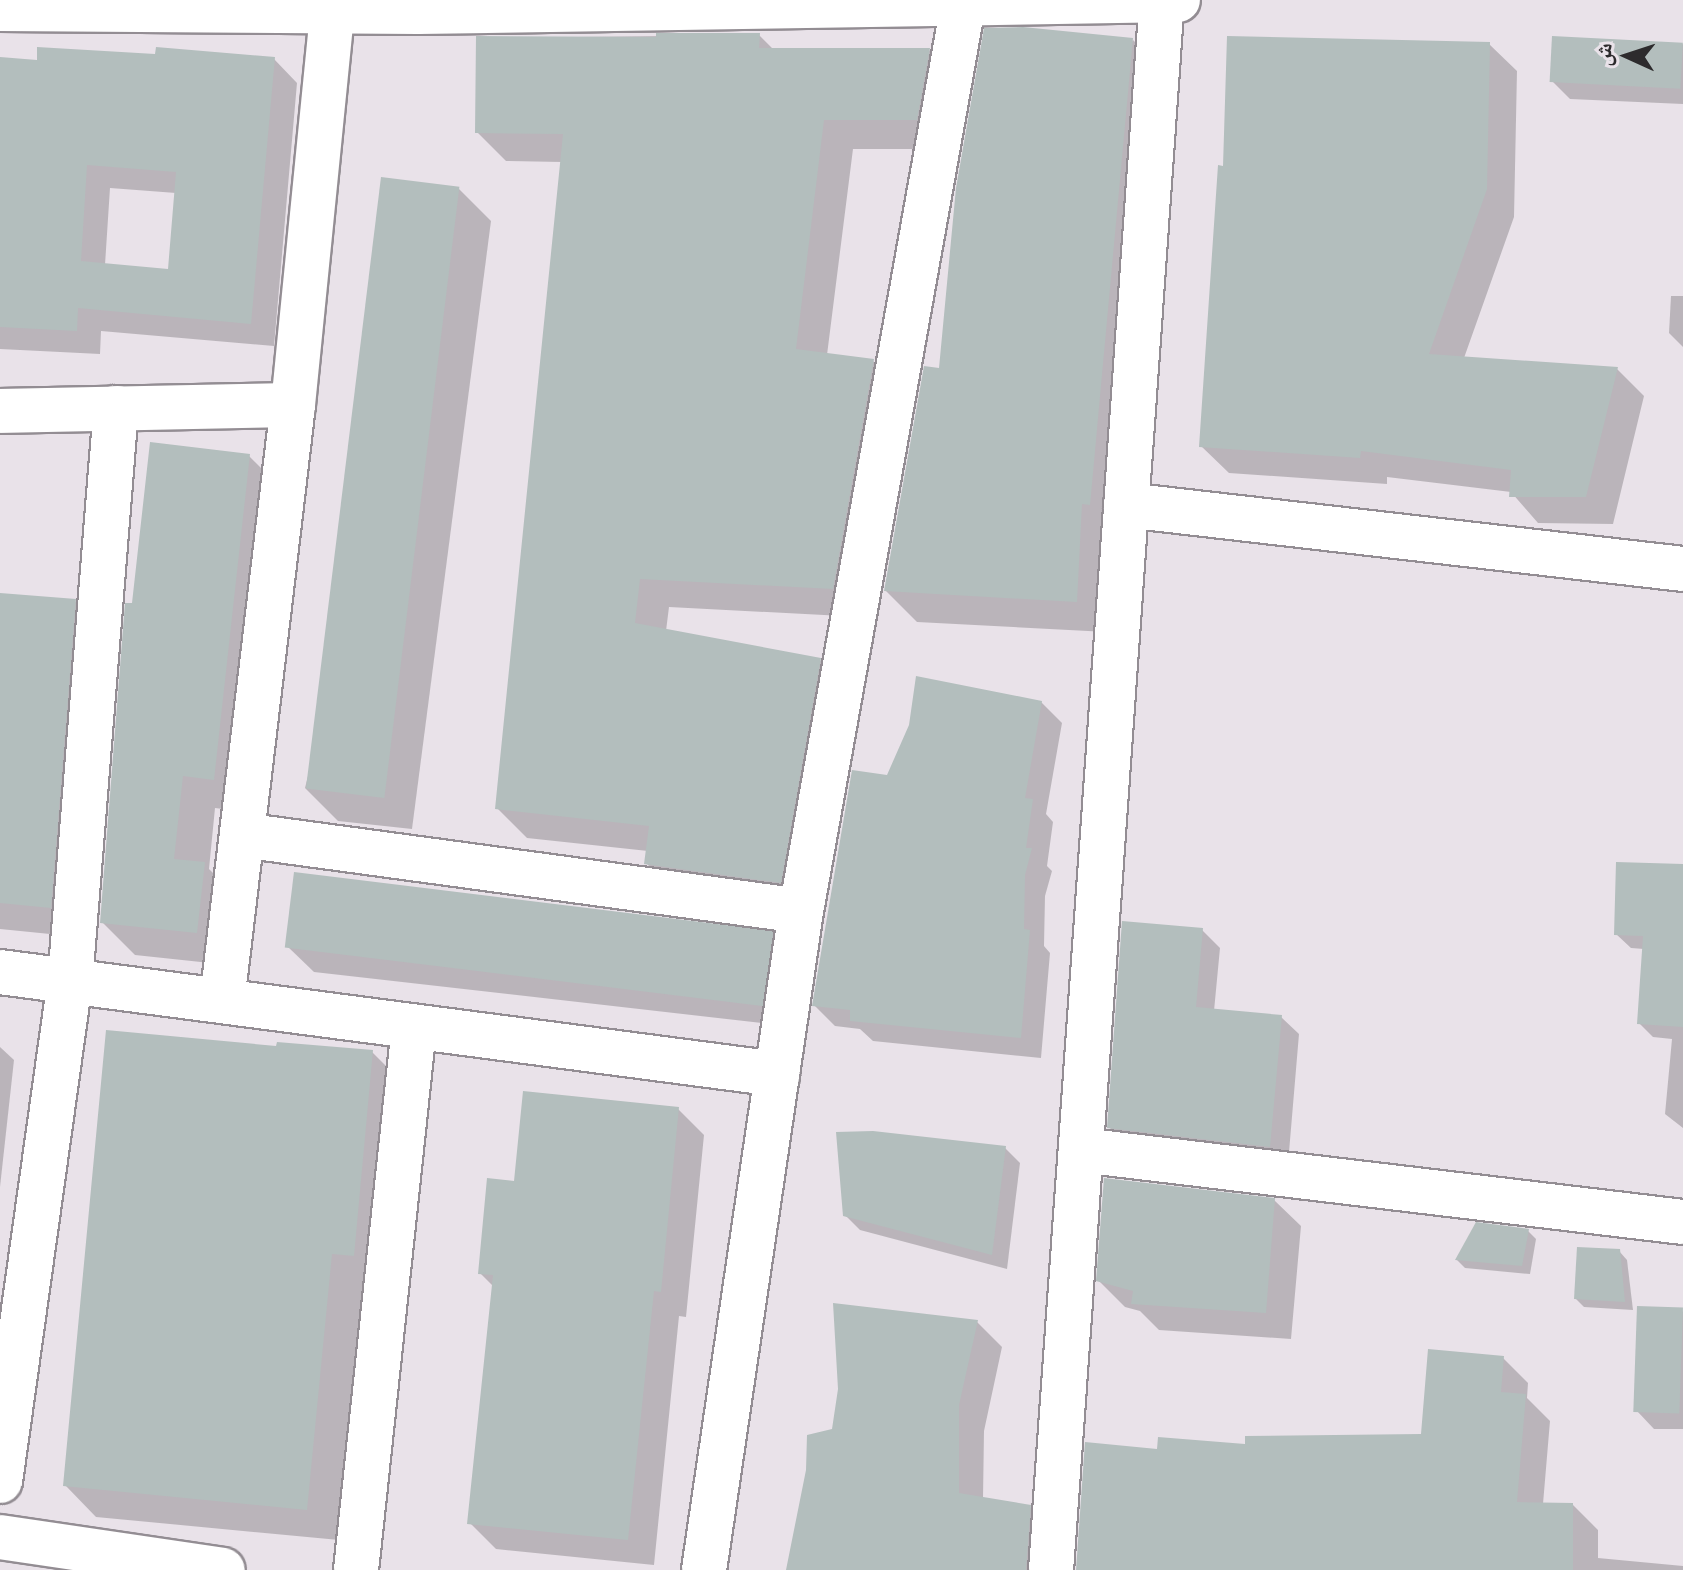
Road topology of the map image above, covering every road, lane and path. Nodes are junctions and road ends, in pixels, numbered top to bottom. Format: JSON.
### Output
{"nodes":[{"id":1,"x":1162,"y":0,"type":"edge"},
{"id":2,"x":1178,"y":0,"type":"edge"},
{"id":3,"x":964,"y":1,"type":"edge"},
{"id":4,"x":482,"y":5,"type":"edge"},
{"id":5,"x":0,"y":9,"type":"edge"},
{"id":6,"x":332,"y":11,"type":"junction"},
{"id":7,"x":293,"y":405,"type":"junction"},
{"id":8,"x":116,"y":408,"type":"junction"},
{"id":9,"x":0,"y":411,"type":"edge"},
{"id":10,"x":1126,"y":505,"type":"junction"},
{"id":11,"x":1683,"y":569,"type":"edge"},
{"id":12,"x":242,"y":835,"type":"junction"},
{"id":13,"x":801,"y":911,"type":"junction"},
{"id":14,"x":0,"y":972,"type":"edge"},
{"id":15,"x":70,"y":981,"type":"junction"},
{"id":16,"x":222,"y":1001,"type":"junction"},
{"id":17,"x":414,"y":1027,"type":"junction"},
{"id":18,"x":777,"y":1074,"type":"junction"},
{"id":19,"x":1081,"y":1150,"type":"junction"},
{"id":20,"x":1683,"y":1222,"type":"edge"},
{"id":21,"x":0,"y":1481,"type":"edge"},
{"id":22,"x":0,"y":1537,"type":"edge"},
{"id":23,"x":217,"y":1570,"type":"edge"},
{"id":24,"x":223,"y":1570,"type":"edge"},
{"id":25,"x":356,"y":1570,"type":"edge"},
{"id":26,"x":704,"y":1570,"type":"edge"},
{"id":27,"x":1051,"y":1570,"type":"edge"}],
"edges":[{"from":1,"to":2,"type":"street"},
{"from":1,"to":3,"type":"street"},
{"from":1,"to":10,"type":"street"},
{"from":3,"to":4,"type":"street"},
{"from":3,"to":13,"type":"street"},
{"from":4,"to":6,"type":"street"},
{"from":5,"to":6,"type":"street"},
{"from":6,"to":7,"type":"street"},
{"from":7,"to":8,"type":"street"},
{"from":7,"to":12,"type":"street"},
{"from":8,"to":9,"type":"street"},
{"from":8,"to":15,"type":"street"},
{"from":10,"to":11,"type":"street"},
{"from":10,"to":19,"type":"street"},
{"from":12,"to":13,"type":"street"},
{"from":12,"to":16,"type":"street"},
{"from":13,"to":18,"type":"street"},
{"from":14,"to":15,"type":"street"},
{"from":15,"to":16,"type":"street"},
{"from":15,"to":21,"type":"street"},
{"from":16,"to":17,"type":"street"},
{"from":17,"to":18,"type":"street"},
{"from":17,"to":25,"type":"street"},
{"from":18,"to":26,"type":"street"},
{"from":19,"to":20,"type":"street"},
{"from":19,"to":27,"type":"street"},
{"from":22,"to":23,"type":"street"},
{"from":23,"to":24,"type":"street"}]}
